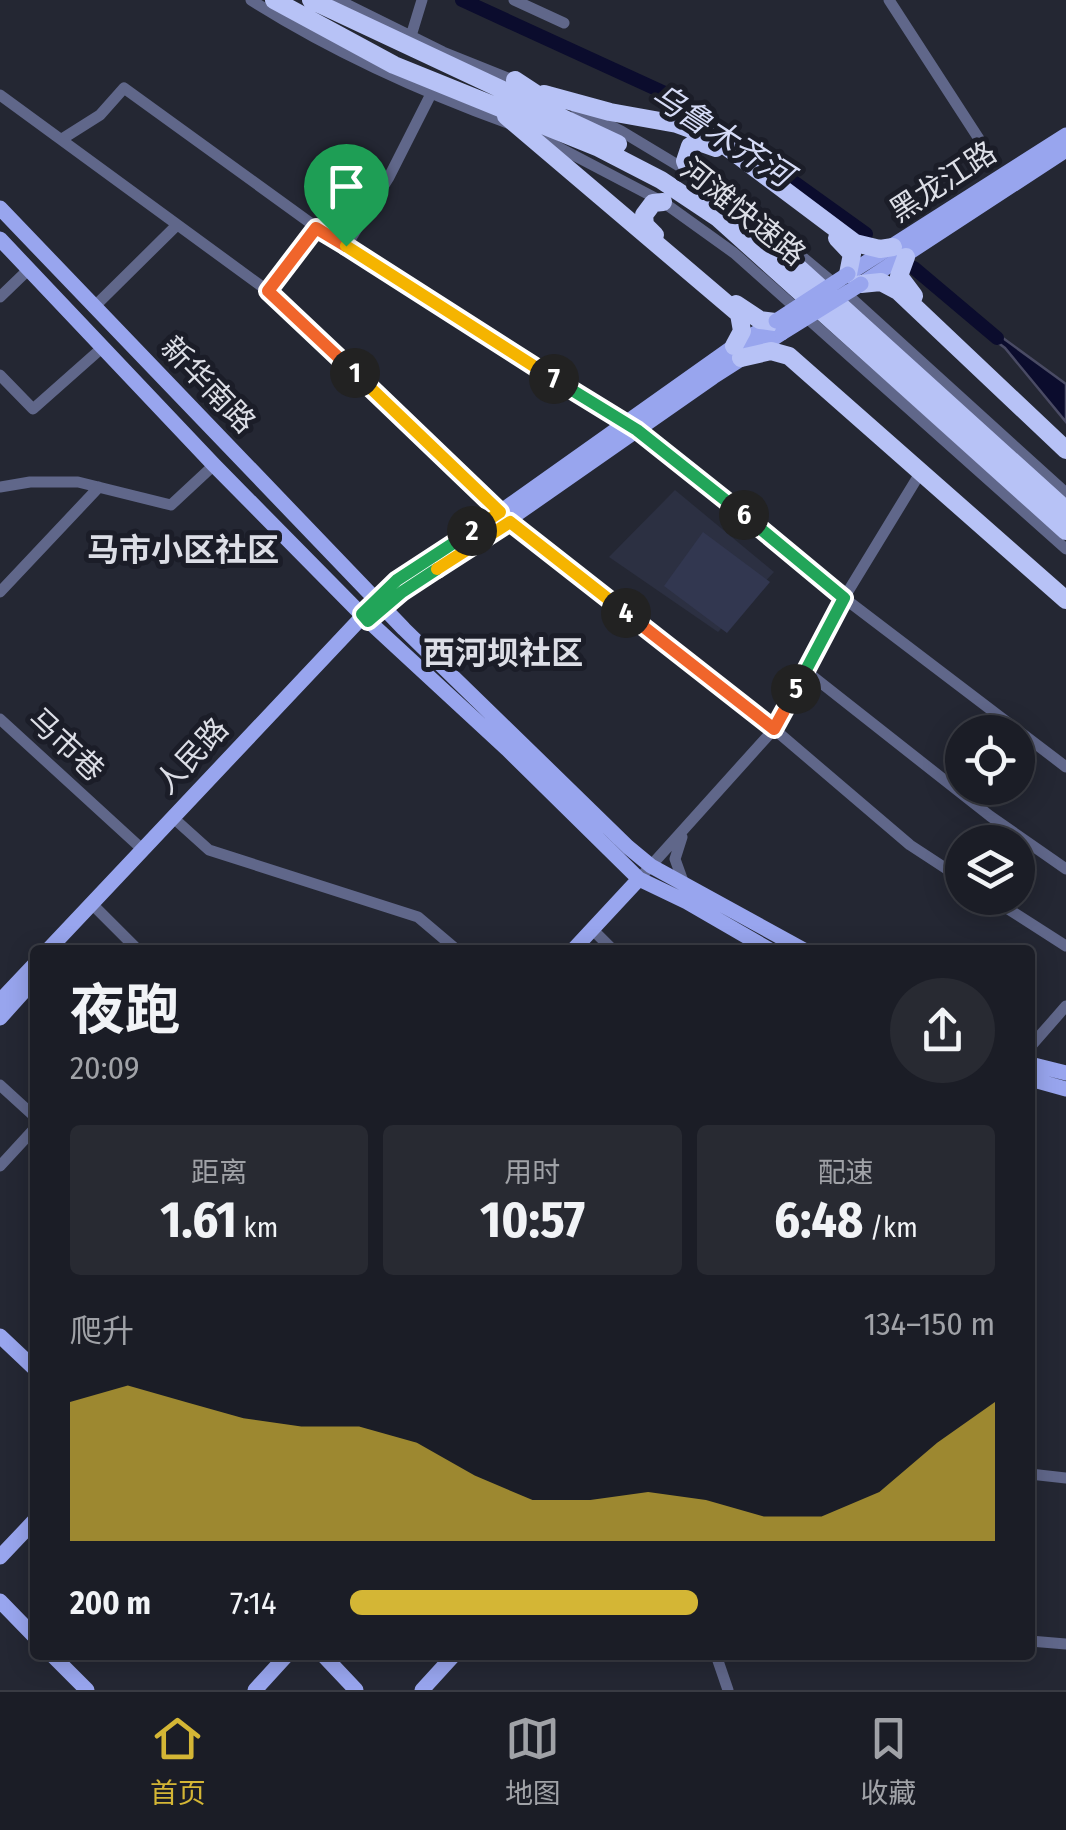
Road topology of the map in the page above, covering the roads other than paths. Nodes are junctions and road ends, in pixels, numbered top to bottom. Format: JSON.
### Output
{"nodes":[{"id":1,"x":252,"y":0,"type":"edge"},
{"id":2,"x":274,"y":0,"type":"edge"},
{"id":3,"x":311,"y":0,"type":"edge"},
{"id":4,"x":338,"y":0,"type":"edge"},
{"id":5,"x":514,"y":0,"type":"edge"},
{"id":6,"x":889,"y":0,"type":"edge"},
{"id":7,"x":420,"y":6,"type":"edge"},
{"id":8,"x":564,"y":23,"type":"dead end"},
{"id":9,"x":411,"y":36,"type":"junction"},
{"id":10,"x":515,"y":80,"type":"junction"},
{"id":11,"x":431,"y":94,"type":"junction"},
{"id":12,"x":544,"y":94,"type":"junction"},
{"id":13,"x":0,"y":96,"type":"edge"},
{"id":14,"x":490,"y":103,"type":"junction"},
{"id":15,"x":520,"y":128,"type":"junction"},
{"id":16,"x":598,"y":134,"type":"junction"},
{"id":17,"x":1066,"y":135,"type":"edge"},
{"id":18,"x":62,"y":139,"type":"junction"},
{"id":19,"x":1066,"y":150,"type":"edge"},
{"id":20,"x":992,"y":159,"type":"dead end"},
{"id":21,"x":689,"y":170,"type":"junction"},
{"id":22,"x":664,"y":202,"type":"junction"},
{"id":23,"x":0,"y":208,"type":"edge"},
{"id":24,"x":177,"y":224,"type":"junction"},
{"id":25,"x":316,"y":228,"type":"junction"},
{"id":26,"x":0,"y":239,"type":"edge"},
{"id":27,"x":346,"y":246,"type":"junction"},
{"id":28,"x":899,"y":252,"type":"junction"},
{"id":29,"x":29,"y":269,"type":"junction"},
{"id":30,"x":855,"y":279,"type":"junction"},
{"id":31,"x":268,"y":291,"type":"junction"},
{"id":32,"x":0,"y":297,"type":"edge"},
{"id":33,"x":94,"y":307,"type":"junction"},
{"id":34,"x":782,"y":325,"type":"junction"},
{"id":35,"x":102,"y":347,"type":"junction"},
{"id":36,"x":738,"y":352,"type":"junction"},
{"id":37,"x":0,"y":375,"type":"edge"},
{"id":38,"x":631,"y":426,"type":"junction"},
{"id":39,"x":1066,"y":441,"type":"edge"},
{"id":40,"x":1066,"y":450,"type":"edge"},
{"id":41,"x":214,"y":465,"type":"junction"},
{"id":42,"x":919,"y":475,"type":"dead end"},
{"id":43,"x":0,"y":487,"type":"edge"},
{"id":44,"x":98,"y":487,"type":"junction"},
{"id":45,"x":1066,"y":492,"type":"edge"},
{"id":46,"x":1066,"y":510,"type":"edge"},
{"id":47,"x":505,"y":517,"type":"junction"},
{"id":48,"x":1066,"y":530,"type":"edge"},
{"id":49,"x":1066,"y":549,"type":"edge"},
{"id":50,"x":0,"y":592,"type":"edge"},
{"id":51,"x":1066,"y":597,"type":"edge"},
{"id":52,"x":844,"y":598,"type":"junction"},
{"id":53,"x":380,"y":602,"type":"junction"},
{"id":54,"x":365,"y":618,"type":"junction"},
{"id":55,"x":806,"y":670,"type":"junction"},
{"id":56,"x":0,"y":718,"type":"edge"},
{"id":57,"x":774,"y":729,"type":"junction"},
{"id":58,"x":1066,"y":767,"type":"edge"},
{"id":59,"x":179,"y":822,"type":"junction"},
{"id":60,"x":688,"y":824,"type":"junction"},
{"id":61,"x":142,"y":849,"type":"junction"},
{"id":62,"x":651,"y":866,"type":"junction"},
{"id":63,"x":945,"y":868,"type":"edge"},
{"id":64,"x":1066,"y":869,"type":"edge"},
{"id":65,"x":646,"y":883,"type":"junction"},
{"id":66,"x":684,"y":884,"type":"junction"},
{"id":67,"x":94,"y":907,"type":"junction"},
{"id":68,"x":1018,"y":915,"type":"edge"},
{"id":69,"x":592,"y":929,"type":"junction"},
{"id":70,"x":53,"y":945,"type":"edge"},
{"id":71,"x":65,"y":945,"type":"edge"},
{"id":72,"x":133,"y":945,"type":"edge"},
{"id":73,"x":450,"y":945,"type":"edge"},
{"id":74,"x":578,"y":945,"type":"edge"},
{"id":75,"x":609,"y":945,"type":"edge"},
{"id":76,"x":761,"y":945,"type":"edge"},
{"id":77,"x":795,"y":945,"type":"edge"},
{"id":78,"x":1066,"y":946,"type":"edge"},
{"id":79,"x":30,"y":969,"type":"edge"},
{"id":80,"x":30,"y":985,"type":"edge"},
{"id":81,"x":0,"y":1001,"type":"edge"},
{"id":82,"x":1066,"y":1006,"type":"edge"},
{"id":83,"x":0,"y":1018,"type":"edge"},
{"id":84,"x":1035,"y":1041,"type":"edge"},
{"id":85,"x":1035,"y":1065,"type":"edge"},
{"id":86,"x":1066,"y":1073,"type":"edge"},
{"id":87,"x":1035,"y":1081,"type":"edge"},
{"id":88,"x":0,"y":1085,"type":"edge"},
{"id":89,"x":1066,"y":1089,"type":"edge"},
{"id":90,"x":30,"y":1112,"type":"edge"},
{"id":91,"x":30,"y":1133,"type":"edge"},
{"id":92,"x":0,"y":1166,"type":"edge"},
{"id":93,"x":0,"y":1336,"type":"edge"},
{"id":94,"x":30,"y":1364,"type":"edge"},
{"id":95,"x":1035,"y":1475,"type":"edge"},
{"id":96,"x":1066,"y":1478,"type":"edge"},
{"id":97,"x":30,"y":1525,"type":"edge"},
{"id":98,"x":0,"y":1558,"type":"edge"},
{"id":99,"x":0,"y":1601,"type":"edge"},
{"id":100,"x":30,"y":1632,"type":"edge"},
{"id":101,"x":1035,"y":1641,"type":"edge"},
{"id":102,"x":1066,"y":1644,"type":"edge"},
{"id":103,"x":57,"y":1660,"type":"edge"},
{"id":104,"x":282,"y":1660,"type":"edge"},
{"id":105,"x":328,"y":1660,"type":"edge"},
{"id":106,"x":449,"y":1660,"type":"edge"},
{"id":107,"x":718,"y":1660,"type":"edge"},
{"id":108,"x":86,"y":1690,"type":"edge"},
{"id":109,"x":255,"y":1690,"type":"edge"},
{"id":110,"x":356,"y":1690,"type":"edge"},
{"id":111,"x":422,"y":1690,"type":"edge"},
{"id":112,"x":728,"y":1690,"type":"edge"}],
"edges":[{"from":1,"to":11,"type":"street"},
{"from":2,"to":14,"type":"highway","name":"河滩快速路"},
{"from":3,"to":16,"type":"highway","name":"河滩快速路"},
{"from":4,"to":9,"type":"street"},
{"from":5,"to":8,"type":"street"},
{"from":6,"to":20,"type":"street"},
{"from":7,"to":9,"type":"street"},
{"from":9,"to":10,"type":"street"},
{"from":10,"to":12,"type":"street"},
{"from":10,"to":16,"type":"highway"},
{"from":11,"to":15,"type":"street"},
{"from":11,"to":27,"type":"street"},
{"from":12,"to":21,"type":"street"},
{"from":12,"to":28,"type":"highway"},
{"from":13,"to":18,"type":"street"},
{"from":14,"to":15,"type":"highway"},
{"from":14,"to":48,"type":"highway","name":"河滩快速路"},
{"from":15,"to":22,"type":"street"},
{"from":15,"to":36,"type":"highway"},
{"from":16,"to":46,"type":"highway","name":"河滩快速路"},
{"from":17,"to":28,"type":"main road","name":"黑龙江路"},
{"from":18,"to":24,"type":"street"},
{"from":18,"to":25,"type":"street"},
{"from":19,"to":28,"type":"main road","name":"黑龙江路"},
{"from":21,"to":30,"type":"highway"},
{"from":21,"to":45,"type":"street"},
{"from":22,"to":34,"type":"highway"},
{"from":22,"to":49,"type":"street"},
{"from":23,"to":33,"type":"main road","name":"新华南路"},
{"from":24,"to":31,"type":"street"},
{"from":24,"to":33,"type":"street"},
{"from":25,"to":27,"type":"street"},
{"from":25,"to":31,"type":"street"},
{"from":26,"to":29,"type":"main road","name":"新华南路"},
{"from":27,"to":38,"type":"street"},
{"from":28,"to":30,"type":"main road","name":"黑龙江路"},
{"from":28,"to":39,"type":"highway"},
{"from":29,"to":32,"type":"street"},
{"from":29,"to":35,"type":"main road","name":"新华南路"},
{"from":30,"to":34,"type":"main road","name":"黑龙江路","bridge":true},
{"from":30,"to":40,"type":"highway"},
{"from":31,"to":47,"type":"street"},
{"from":33,"to":53,"type":"main road","name":"新华南路"},
{"from":34,"to":36,"type":"main road","name":"黑龙江路"},
{"from":34,"to":51,"type":"highway"},
{"from":35,"to":37,"type":"street"},
{"from":35,"to":41,"type":"main road","name":"新华南路"},
{"from":36,"to":38,"type":"main road","name":"黑龙江路"},
{"from":36,"to":51,"type":"highway"},
{"from":38,"to":47,"type":"main road","name":"人民路"},
{"from":38,"to":52,"type":"street"},
{"from":41,"to":44,"type":"street"},
{"from":41,"to":54,"type":"main road","name":"新华南路"},
{"from":42,"to":52,"type":"street"},
{"from":43,"to":44,"type":"street"},
{"from":44,"to":50,"type":"street"},
{"from":47,"to":53,"type":"main road","name":"人民路"},
{"from":47,"to":57,"type":"street"},
{"from":52,"to":55,"type":"street"},
{"from":52,"to":58,"type":"street"},
{"from":53,"to":54,"type":"main road","name":"人民路"},
{"from":53,"to":62,"type":"main road","name":"新华南路"},
{"from":54,"to":59,"type":"main road","name":"人民路"},
{"from":54,"to":61,"type":"main road","name":"人民路"},
{"from":54,"to":65,"type":"main road","name":"新华南路"},
{"from":55,"to":57,"type":"street"},
{"from":55,"to":64,"type":"street"},
{"from":56,"to":61,"type":"street","name":"马市巷"},
{"from":57,"to":60,"type":"street"},
{"from":57,"to":63,"type":"street"},
{"from":59,"to":67,"type":"main road","name":"人民路"},
{"from":59,"to":73,"type":"street"},
{"from":60,"to":62,"type":"street"},
{"from":60,"to":66,"type":"street"},
{"from":61,"to":67,"type":"main road","name":"人民路"},
{"from":62,"to":65,"type":"street"},
{"from":62,"to":66,"type":"main road","name":"新华南路"},
{"from":65,"to":69,"type":"main road"},
{"from":65,"to":76,"type":"main road","name":"新华南路"},
{"from":66,"to":77,"type":"main road","name":"新华南路"},
{"from":67,"to":70,"type":"main road","name":"人民路"},
{"from":67,"to":71,"type":"main road","name":"人民路"},
{"from":67,"to":72,"type":"street"},
{"from":68,"to":78,"type":"street"},
{"from":69,"to":74,"type":"main road"},
{"from":69,"to":75,"type":"street"},
{"from":79,"to":81,"type":"main road"},
{"from":80,"to":83,"type":"main road"},
{"from":82,"to":84,"type":"street"},
{"from":85,"to":86,"type":"main road"},
{"from":87,"to":89,"type":"main road"},
{"from":88,"to":90,"type":"street"},
{"from":91,"to":92,"type":"street"},
{"from":93,"to":94,"type":"main road"},
{"from":95,"to":96,"type":"street"},
{"from":97,"to":98,"type":"main road"},
{"from":99,"to":100,"type":"main road"},
{"from":101,"to":102,"type":"street"},
{"from":103,"to":108,"type":"main road"},
{"from":104,"to":109,"type":"main road"},
{"from":105,"to":110,"type":"main road"},
{"from":106,"to":111,"type":"main road"},
{"from":107,"to":112,"type":"street"}]}
